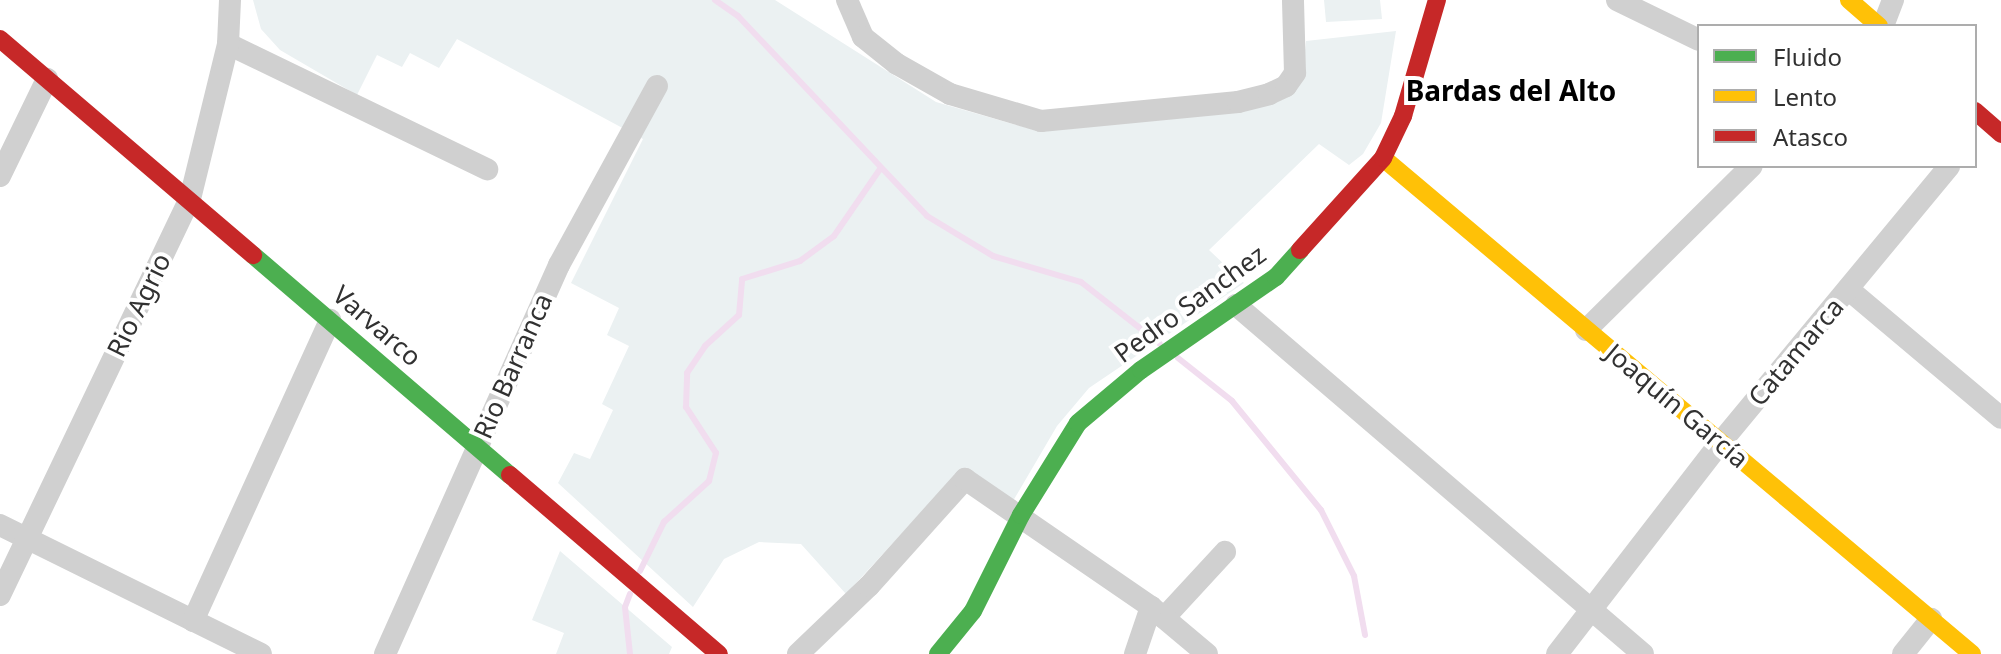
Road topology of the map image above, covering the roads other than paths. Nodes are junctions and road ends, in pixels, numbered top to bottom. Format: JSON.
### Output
{"nodes":[{"id":1,"x":230,"y":0,"type":"edge"},
{"id":2,"x":847,"y":0,"type":"edge"},
{"id":3,"x":1293,"y":0,"type":"edge"},
{"id":4,"x":1437,"y":0,"type":"edge"},
{"id":5,"x":1617,"y":0,"type":"edge"},
{"id":6,"x":1849,"y":0,"type":"edge"},
{"id":7,"x":1893,"y":0,"type":"edge"},
{"id":8,"x":1879,"y":24,"type":"edge"},
{"id":9,"x":1882,"y":24,"type":"edge"},
{"id":10,"x":0,"y":39,"type":"edge"},
{"id":11,"x":1697,"y":39,"type":"edge"},
{"id":12,"x":228,"y":44,"type":"junction"},
{"id":13,"x":47,"y":79,"type":"junction"},
{"id":14,"x":657,"y":86,"type":"dead end"},
{"id":15,"x":1383,"y":158,"type":"junction"},
{"id":16,"x":1750,"y":168,"type":"edge"},
{"id":17,"x":1947,"y":168,"type":"edge"},
{"id":18,"x":487,"y":169,"type":"dead end"},
{"id":19,"x":0,"y":176,"type":"edge"},
{"id":20,"x":190,"y":199,"type":"junction"},
{"id":21,"x":1848,"y":289,"type":"junction"},
{"id":22,"x":1236,"y":305,"type":"junction"},
{"id":23,"x":330,"y":320,"type":"junction"},
{"id":24,"x":1586,"y":330,"type":"junction"},
{"id":25,"x":2001,"y":418,"type":"edge"},
{"id":26,"x":1721,"y":442,"type":"junction"},
{"id":27,"x":477,"y":446,"type":"junction"},
{"id":28,"x":1021,"y":515,"type":"junction"},
{"id":29,"x":0,"y":525,"type":"edge"},
{"id":30,"x":25,"y":539,"type":"junction"},
{"id":31,"x":1225,"y":552,"type":"dead end"},
{"id":32,"x":0,"y":595,"type":"edge"},
{"id":33,"x":1590,"y":610,"type":"junction"},
{"id":34,"x":1158,"y":612,"type":"junction"},
{"id":35,"x":1931,"y":619,"type":"junction"},
{"id":36,"x":193,"y":621,"type":"junction"},
{"id":37,"x":261,"y":654,"type":"edge"},
{"id":38,"x":385,"y":654,"type":"edge"},
{"id":39,"x":719,"y":654,"type":"edge"},
{"id":40,"x":798,"y":654,"type":"edge"},
{"id":41,"x":938,"y":654,"type":"edge"},
{"id":42,"x":1135,"y":654,"type":"edge"},
{"id":43,"x":1207,"y":654,"type":"edge"},
{"id":44,"x":1557,"y":654,"type":"edge"},
{"id":45,"x":1643,"y":654,"type":"edge"},
{"id":46,"x":1903,"y":654,"type":"edge"},
{"id":47,"x":1972,"y":654,"type":"edge"}],
"edges":[{"from":1,"to":12,"type":"street","name":"Rio Agrio"},
{"from":2,"to":3,"type":"street"},
{"from":4,"to":15,"type":"street","name":"Pedro Sanchez"},
{"from":5,"to":11,"type":"street"},
{"from":6,"to":8,"type":"street"},
{"from":7,"to":9,"type":"street"},
{"from":10,"to":13,"type":"street","name":"Varvarco"},
{"from":12,"to":18,"type":"street"},
{"from":12,"to":20,"type":"street","name":"Rio Agrio"},
{"from":13,"to":19,"type":"street"},
{"from":13,"to":20,"type":"street","name":"Varvarco"},
{"from":14,"to":27,"type":"street","name":"Rio Barranca"},
{"from":15,"to":22,"type":"street","name":"Pedro Sanchez"},
{"from":15,"to":24,"type":"street","name":"Joaquín García"},
{"from":16,"to":24,"type":"street"},
{"from":17,"to":21,"type":"street","name":"Catamarca"},
{"from":20,"to":23,"type":"street","name":"Varvarco"},
{"from":20,"to":30,"type":"street","name":"Rio Agrio"},
{"from":21,"to":25,"type":"street"},
{"from":21,"to":26,"type":"street","name":"Catamarca"},
{"from":22,"to":28,"type":"street","name":"Pedro Sanchez"},
{"from":22,"to":33,"type":"street"},
{"from":23,"to":27,"type":"street","name":"Varvarco"},
{"from":23,"to":36,"type":"street"},
{"from":24,"to":26,"type":"street","name":"Joaquín García"},
{"from":26,"to":33,"type":"street","name":"Catamarca"},
{"from":26,"to":35,"type":"street","name":"Joaquín García"},
{"from":27,"to":38,"type":"street","name":"Rio Barranca"},
{"from":27,"to":39,"type":"street","name":"Varvarco"},
{"from":28,"to":34,"type":"street"},
{"from":28,"to":40,"type":"street"},
{"from":28,"to":41,"type":"street","name":"Pedro Sanchez"},
{"from":29,"to":30,"type":"street"},
{"from":30,"to":32,"type":"street","name":"Rio Agrio"},
{"from":30,"to":36,"type":"street"},
{"from":31,"to":34,"type":"street"},
{"from":33,"to":44,"type":"street","name":"Catamarca"},
{"from":33,"to":45,"type":"street"},
{"from":34,"to":42,"type":"street"},
{"from":34,"to":43,"type":"street"},
{"from":35,"to":46,"type":"street"},
{"from":35,"to":47,"type":"street","name":"Joaquín García"},
{"from":36,"to":37,"type":"street"}]}
